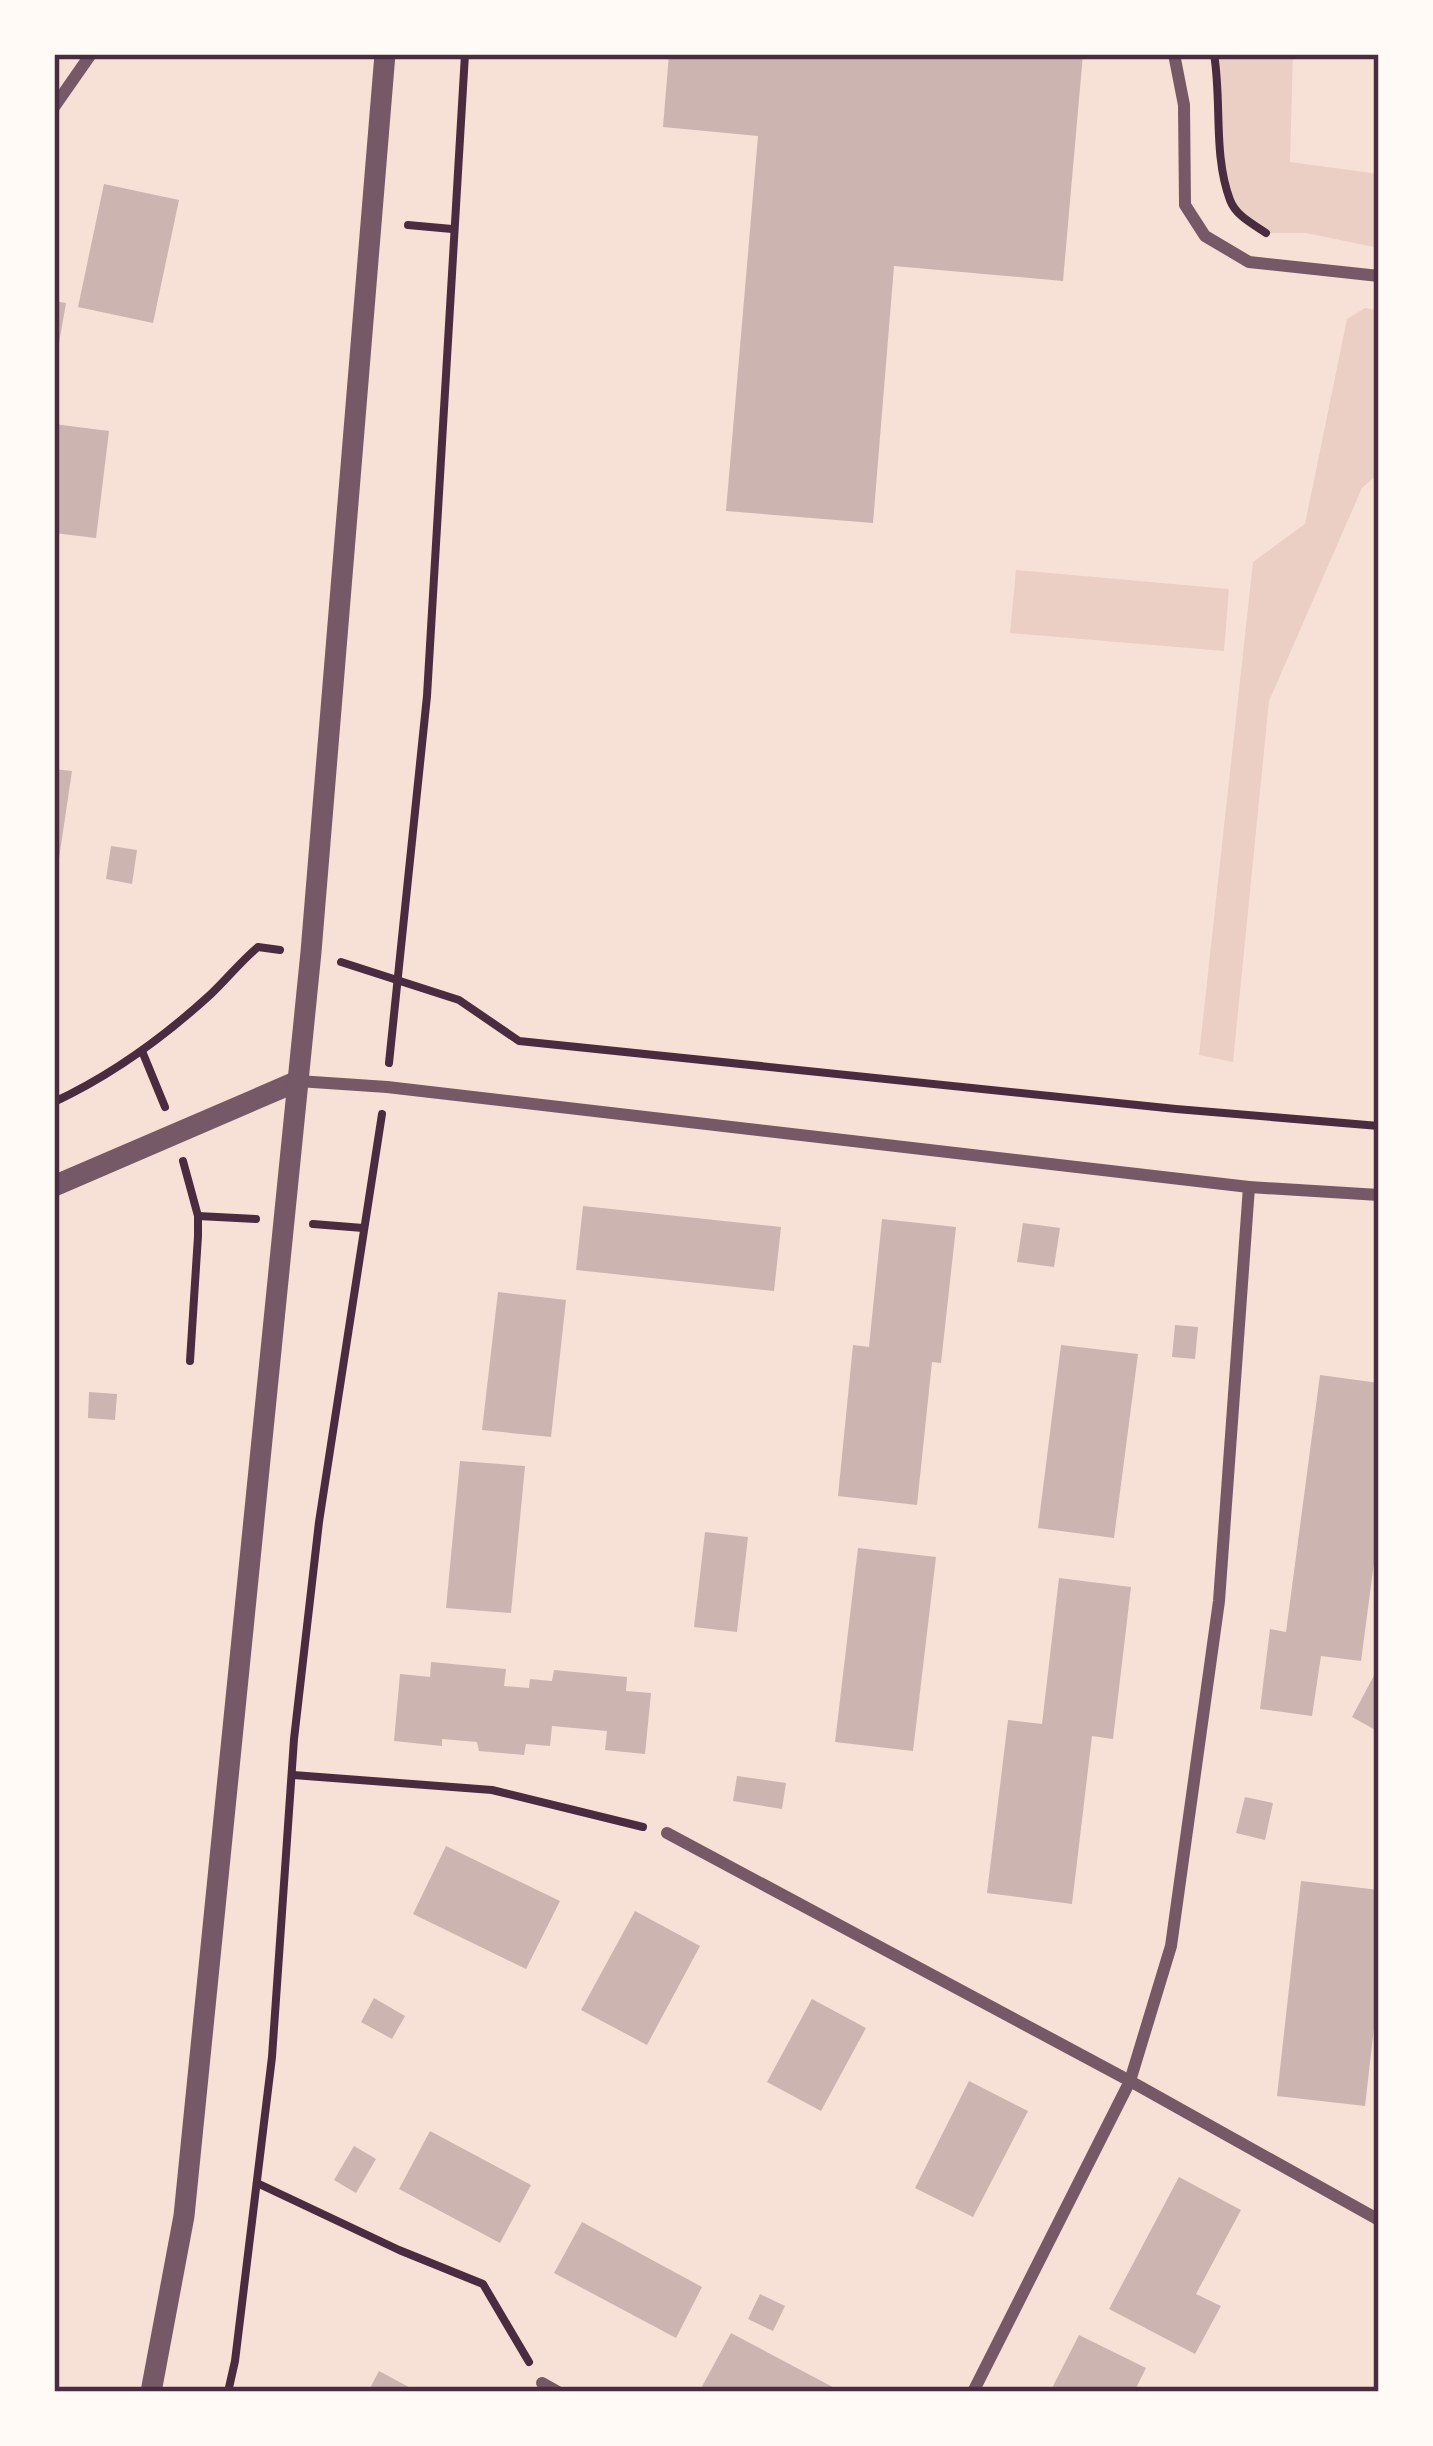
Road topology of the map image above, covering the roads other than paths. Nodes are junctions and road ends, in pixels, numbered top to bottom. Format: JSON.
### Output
{"nodes":[{"id":1,"x":91,"y":54,"type":"edge"},
{"id":2,"x":385,"y":54,"type":"edge"},
{"id":3,"x":1174,"y":54,"type":"edge"},
{"id":4,"x":54,"y":107,"type":"edge"},
{"id":5,"x":1379,"y":275,"type":"edge"},
{"id":6,"x":298,"y":1082,"type":"junction"},
{"id":7,"x":54,"y":1186,"type":"edge"},
{"id":8,"x":1249,"y":1187,"type":"junction"},
{"id":9,"x":1379,"y":1195,"type":"edge"},
{"id":10,"x":667,"y":1833,"type":"road end"},
{"id":11,"x":1130,"y":2081,"type":"junction"},
{"id":12,"x":1379,"y":2220,"type":"edge"},
{"id":13,"x":542,"y":2384,"type":"road end"},
{"id":14,"x":151,"y":2392,"type":"edge"},
{"id":15,"x":558,"y":2392,"type":"edge"},
{"id":16,"x":973,"y":2392,"type":"edge"}],
"edges":[{"from":1,"to":4,"type":"street"},
{"from":2,"to":6,"type":"street"},
{"from":3,"to":5,"type":"street"},
{"from":6,"to":7,"type":"street"},
{"from":6,"to":8,"type":"street"},
{"from":6,"to":14,"type":"street"},
{"from":8,"to":9,"type":"street"},
{"from":8,"to":11,"type":"street"},
{"from":10,"to":11,"type":"street"},
{"from":11,"to":12,"type":"street"},
{"from":11,"to":16,"type":"street"},
{"from":13,"to":15,"type":"street"}]}
